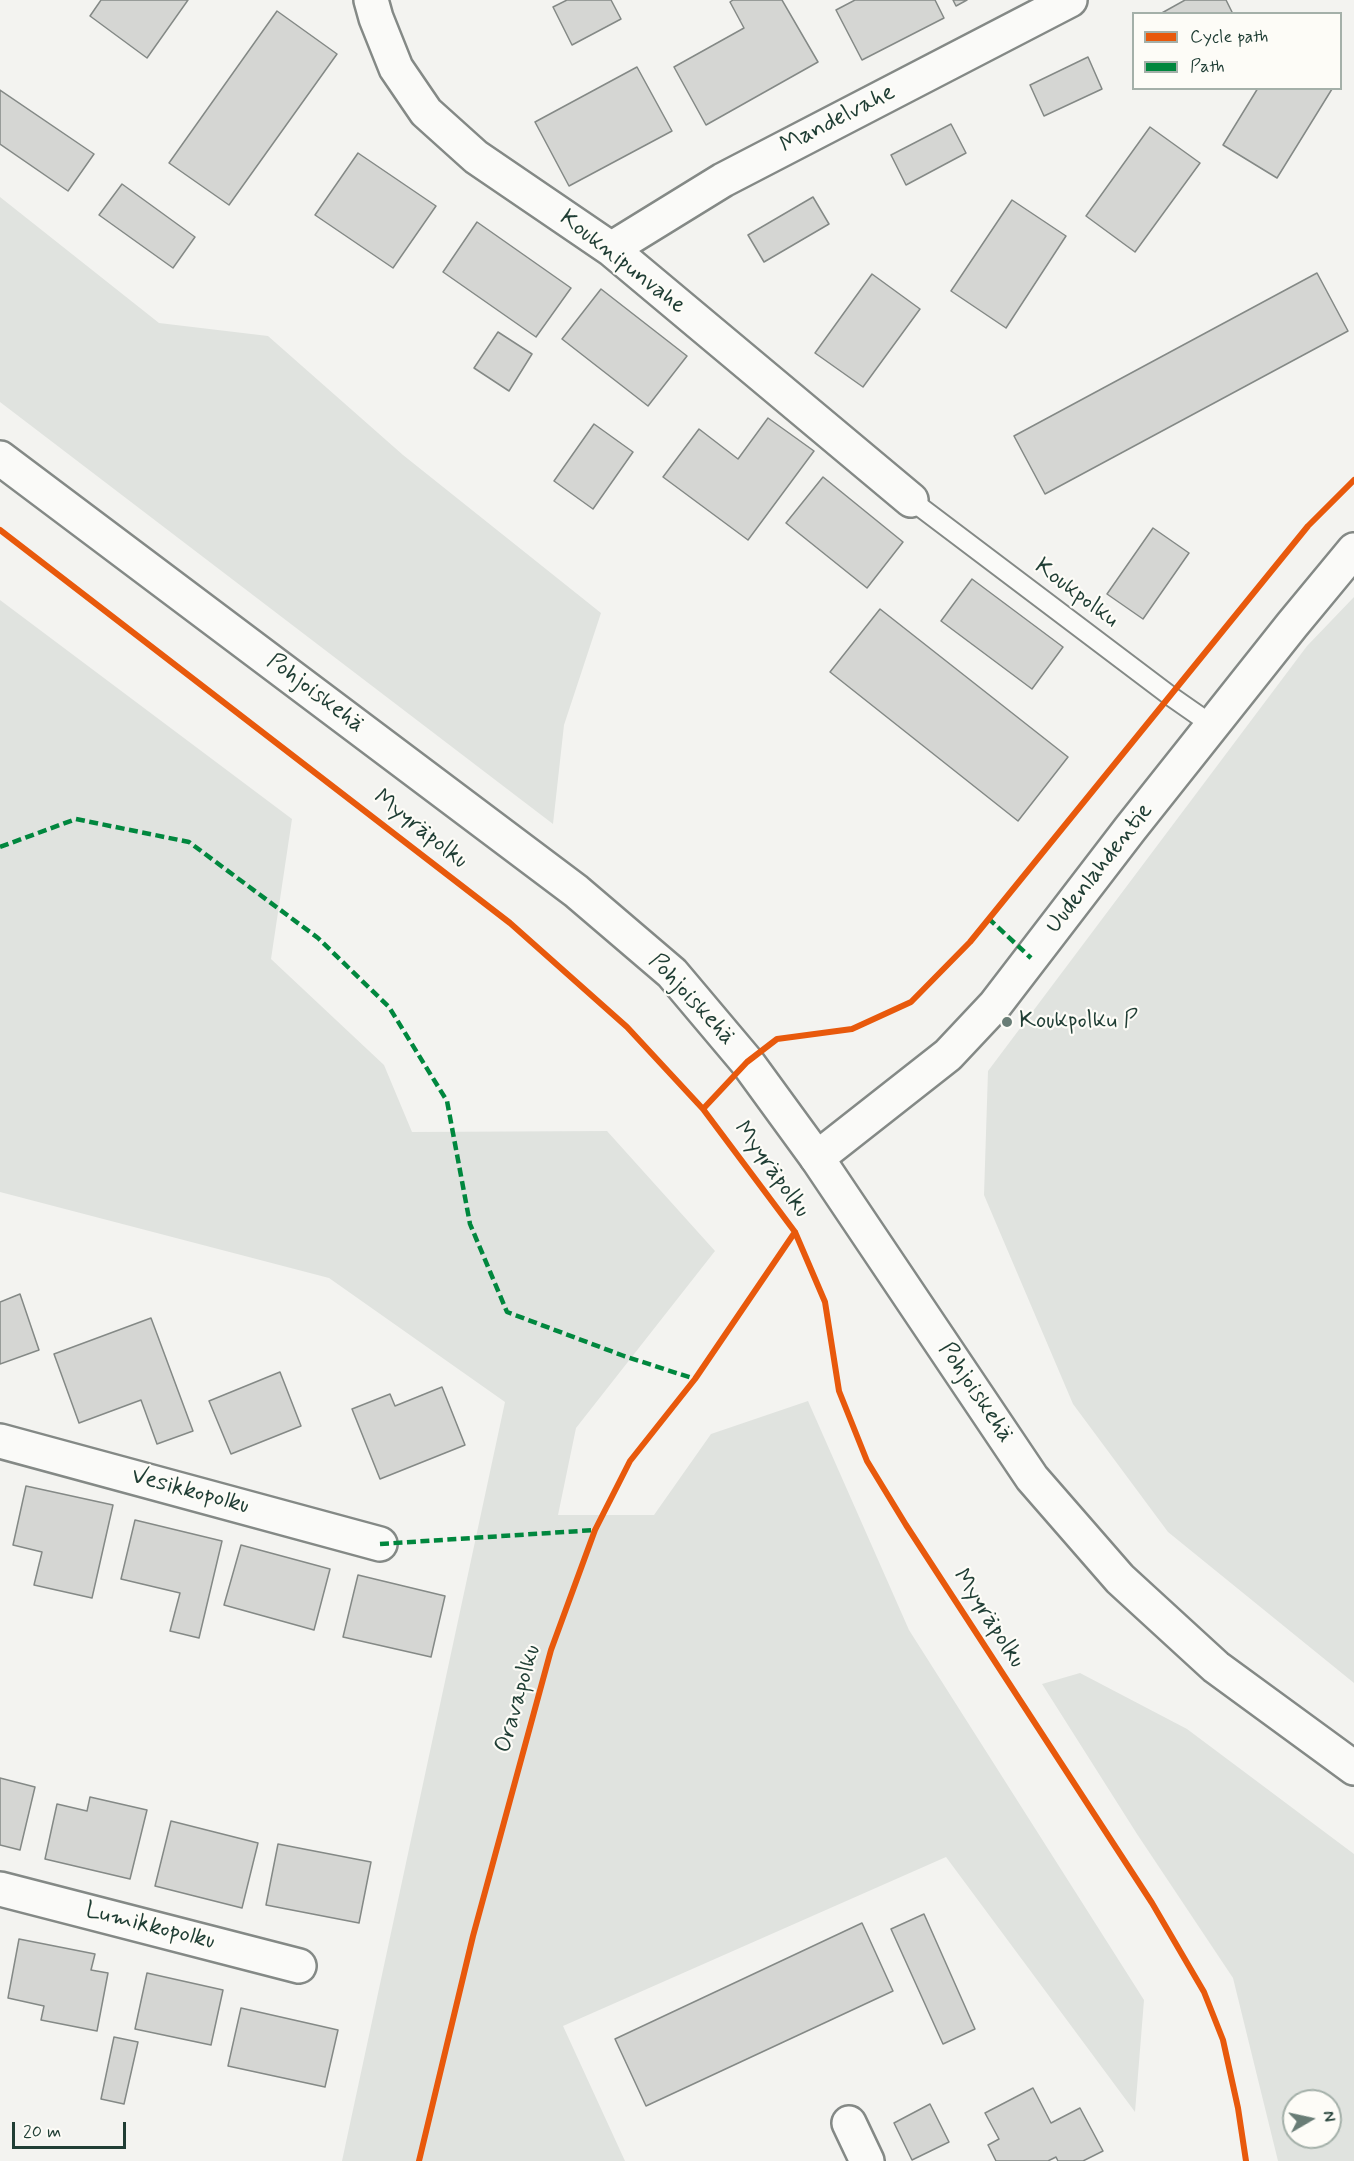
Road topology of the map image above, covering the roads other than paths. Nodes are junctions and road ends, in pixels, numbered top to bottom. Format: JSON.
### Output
{"nodes":[{"id":1,"x":371,"y":0,"type":"edge"},
{"id":2,"x":1070,"y":0,"type":"edge"},
{"id":3,"x":611,"y":249,"type":"junction"},
{"id":4,"x":0,"y":458,"type":"edge"},
{"id":5,"x":911,"y":500,"type":"joint"},
{"id":6,"x":1354,"y":550,"type":"edge"},
{"id":7,"x":1212,"y":725,"type":"junction"},
{"id":8,"x":817,"y":1158,"type":"junction"},
{"id":9,"x":0,"y":1441,"type":"edge"},
{"id":10,"x":380,"y":1544,"type":"dead end"},
{"id":11,"x":1354,"y":1768,"type":"edge"},
{"id":12,"x":0,"y":1889,"type":"edge"},
{"id":13,"x":299,"y":1966,"type":"dead end"},
{"id":14,"x":849,"y":2123,"type":"dead end"},
{"id":15,"x":867,"y":2161,"type":"edge"}],
"edges":[{"from":1,"to":3,"type":"street","name":"Kouknipunvahe"},
{"from":2,"to":3,"type":"street","name":"Mandelvahe"},
{"from":3,"to":5,"type":"street","name":"Kouknipunvahe"},
{"from":4,"to":8,"type":"street","name":"Pohjoiskehä"},
{"from":5,"to":7,"type":"lane","name":"Koukpolku"},
{"from":6,"to":7,"type":"street","name":"Uudenlahdentie"},
{"from":7,"to":8,"type":"street","name":"Uudenlahdentie"},
{"from":8,"to":11,"type":"street","name":"Pohjoiskehä"},
{"from":9,"to":10,"type":"street","name":"Vesikkopolku"},
{"from":12,"to":13,"type":"street","name":"Lumikkopolku"},
{"from":14,"to":15,"type":"street"}]}
